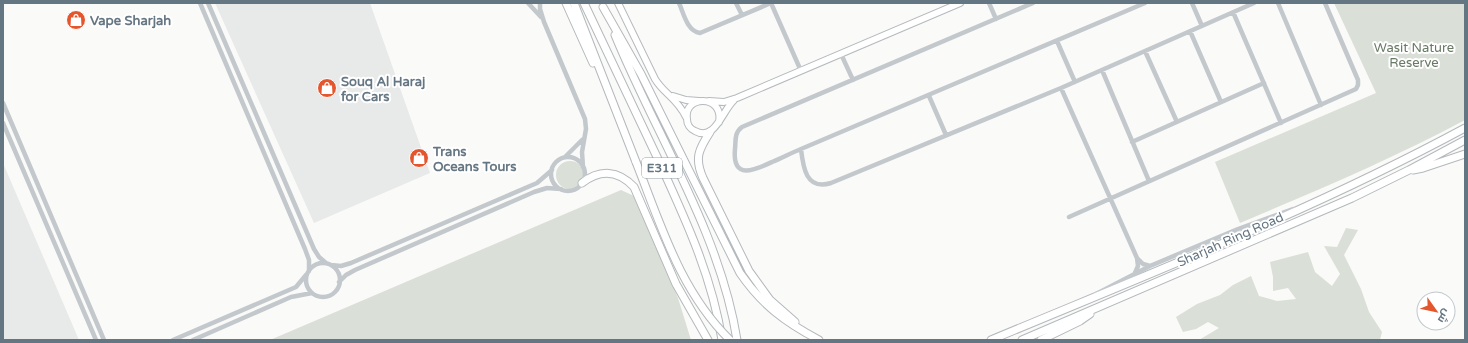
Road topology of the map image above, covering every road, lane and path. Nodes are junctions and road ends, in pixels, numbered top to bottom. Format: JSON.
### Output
{"nodes":[{"id":1,"x":200,"y":3,"type":"edge"},
{"id":2,"x":208,"y":3,"type":"edge"},
{"id":3,"x":528,"y":3,"type":"edge"},
{"id":4,"x":540,"y":3,"type":"edge"},
{"id":5,"x":566,"y":3,"type":"edge"},
{"id":6,"x":574,"y":3,"type":"edge"},
{"id":7,"x":584,"y":3,"type":"edge"},
{"id":8,"x":618,"y":3,"type":"edge"},
{"id":9,"x":679,"y":3,"type":"edge"},
{"id":10,"x":736,"y":3,"type":"edge"},
{"id":11,"x":771,"y":3,"type":"edge"},
{"id":12,"x":960,"y":3,"type":"edge"},
{"id":13,"x":989,"y":3,"type":"edge"},
{"id":14,"x":1033,"y":3,"type":"edge"},
{"id":15,"x":1145,"y":3,"type":"edge"},
{"id":16,"x":1192,"y":3,"type":"edge"},
{"id":17,"x":1254,"y":3,"type":"edge"},
{"id":18,"x":1278,"y":3,"type":"edge"},
{"id":19,"x":1325,"y":3,"type":"edge"},
{"id":20,"x":602,"y":5,"type":"edge"},
{"id":21,"x":1233,"y":12,"type":"junction"},
{"id":22,"x":742,"y":16,"type":"junction"},
{"id":23,"x":996,"y":19,"type":"junction"},
{"id":24,"x":544,"y":22,"type":"junction"},
{"id":25,"x":1202,"y":26,"type":"junction"},
{"id":26,"x":1190,"y":31,"type":"junction"},
{"id":27,"x":1057,"y":41,"type":"junction"},
{"id":28,"x":1146,"y":51,"type":"junction"},
{"id":29,"x":841,"y":54,"type":"junction"},
{"id":30,"x":1102,"y":70,"type":"junction"},
{"id":31,"x":801,"y":71,"type":"junction"},
{"id":32,"x":240,"y":76,"type":"junction"},
{"id":33,"x":232,"y":77,"type":"junction"},
{"id":34,"x":604,"y":79,"type":"junction"},
{"id":35,"x":853,"y":80,"type":"junction"},
{"id":36,"x":1074,"y":82,"type":"junction"},
{"id":37,"x":1264,"y":83,"type":"junction"},
{"id":38,"x":1061,"y":88,"type":"junction"},
{"id":39,"x":670,"y":95,"type":"junction"},
{"id":40,"x":929,"y":96,"type":"junction"},
{"id":41,"x":737,"y":98,"type":"junction"},
{"id":42,"x":699,"y":101,"type":"junction"},
{"id":43,"x":709,"y":101,"type":"junction"},
{"id":44,"x":1221,"y":102,"type":"junction"},
{"id":45,"x":3,"y":104,"type":"edge"},
{"id":46,"x":1321,"y":105,"type":"junction"},
{"id":47,"x":686,"y":117,"type":"junction"},
{"id":48,"x":719,"y":122,"type":"junction"},
{"id":49,"x":1177,"y":122,"type":"junction"},
{"id":50,"x":3,"y":123,"type":"edge"},
{"id":51,"x":1281,"y":123,"type":"junction"},
{"id":52,"x":1465,"y":128,"type":"edge"},
{"id":53,"x":710,"y":132,"type":"junction"},
{"id":54,"x":946,"y":135,"type":"junction"},
{"id":55,"x":584,"y":138,"type":"junction"},
{"id":56,"x":1465,"y":140,"type":"edge"},
{"id":57,"x":1132,"y":142,"type":"junction"},
{"id":58,"x":801,"y":149,"type":"junction"},
{"id":59,"x":1465,"y":154,"type":"edge"},
{"id":60,"x":565,"y":158,"type":"junction"},
{"id":61,"x":583,"y":167,"type":"junction"},
{"id":62,"x":552,"y":170,"type":"junction"},
{"id":63,"x":1409,"y":170,"type":"junction"},
{"id":64,"x":1149,"y":181,"type":"junction"},
{"id":65,"x":582,"y":183,"type":"junction"},
{"id":66,"x":561,"y":189,"type":"junction"},
{"id":67,"x":1110,"y":199,"type":"junction"},
{"id":68,"x":1304,"y":206,"type":"junction"},
{"id":69,"x":1069,"y":216,"type":"dead end"},
{"id":70,"x":1137,"y":258,"type":"junction"},
{"id":71,"x":328,"y":264,"type":"junction"},
{"id":72,"x":1150,"y":266,"type":"junction"},
{"id":73,"x":308,"y":273,"type":"junction"},
{"id":74,"x":1135,"y":273,"type":"junction"},
{"id":75,"x":339,"y":282,"type":"junction"},
{"id":76,"x":312,"y":293,"type":"junction"},
{"id":77,"x":1082,"y":302,"type":"junction"},
{"id":78,"x":1098,"y":308,"type":"junction"},
{"id":79,"x":96,"y":340,"type":"edge"},
{"id":80,"x":104,"y":340,"type":"edge"},
{"id":81,"x":173,"y":340,"type":"edge"},
{"id":82,"x":193,"y":340,"type":"edge"},
{"id":83,"x":708,"y":340,"type":"edge"},
{"id":84,"x":722,"y":340,"type":"edge"},
{"id":85,"x":730,"y":340,"type":"edge"},
{"id":86,"x":737,"y":340,"type":"edge"},
{"id":87,"x":819,"y":340,"type":"edge"},
{"id":88,"x":992,"y":340,"type":"edge"},
{"id":89,"x":1022,"y":340,"type":"edge"},
{"id":90,"x":1041,"y":340,"type":"edge"}],
"edges":[{"from":1,"to":33,"type":"street"},
{"from":2,"to":32,"type":"street"},
{"from":3,"to":24,"type":"street"},
{"from":4,"to":24,"type":"street"},
{"from":5,"to":34,"type":"highway"},
{"from":6,"to":34,"type":"highway"},
{"from":7,"to":84,"type":"highway","number":"E311"},
{"from":8,"to":39,"type":"main road"},
{"from":9,"to":22,"type":"street"},
{"from":10,"to":22,"type":"street"},
{"from":11,"to":22,"type":"street"},
{"from":11,"to":31,"type":"street"},
{"from":12,"to":29,"type":"main road"},
{"from":13,"to":23,"type":"street"},
{"from":14,"to":23,"type":"street"},
{"from":15,"to":27,"type":"street"},
{"from":16,"to":25,"type":"street"},
{"from":17,"to":21,"type":"street"},
{"from":18,"to":46,"type":"street"},
{"from":19,"to":46,"type":"street"},
{"from":20,"to":86,"type":"highway","number":"E311"},
{"from":20,"to":87,"type":"highway"},
{"from":21,"to":25,"type":"street"},
{"from":21,"to":37,"type":"street"},
{"from":23,"to":35,"type":"street"},
{"from":24,"to":55,"type":"street"},
{"from":25,"to":26,"type":"street"},
{"from":26,"to":28,"type":"street"},
{"from":26,"to":44,"type":"street"},
{"from":27,"to":36,"type":"street"},
{"from":27,"to":40,"type":"street"},
{"from":28,"to":30,"type":"street"},
{"from":28,"to":49,"type":"street"},
{"from":29,"to":31,"type":"main road"},
{"from":29,"to":35,"type":"street"},
{"from":30,"to":36,"type":"street"},
{"from":30,"to":57,"type":"street"},
{"from":31,"to":41,"type":"main road"},
{"from":32,"to":33,"type":"street"},
{"from":32,"to":71,"type":"street"},
{"from":33,"to":73,"type":"street"},
{"from":34,"to":85,"type":"highway","bridge":true},
{"from":35,"to":58,"type":"street"},
{"from":36,"to":38,"type":"street"},
{"from":37,"to":44,"type":"street"},
{"from":37,"to":51,"type":"street"},
{"from":38,"to":54,"type":"street"},
{"from":38,"to":67,"type":"street"},
{"from":39,"to":42,"type":"main road"},
{"from":39,"to":47,"type":"main road"},
{"from":40,"to":54,"type":"street"},
{"from":40,"to":58,"type":"street"},
{"from":41,"to":43,"type":"main road"},
{"from":41,"to":48,"type":"main road"},
{"from":42,"to":43,"type":"main road"},
{"from":42,"to":47,"type":"main road"},
{"from":43,"to":48,"type":"main road"},
{"from":44,"to":49,"type":"street"},
{"from":45,"to":80,"type":"street"},
{"from":46,"to":51,"type":"street"},
{"from":47,"to":53,"type":"main road"},
{"from":48,"to":53,"type":"main road"},
{"from":49,"to":57,"type":"street"},
{"from":50,"to":79,"type":"street"},
{"from":51,"to":64,"type":"street"},
{"from":52,"to":68,"type":"highway","name":"Sharjah Ring Road"},
{"from":53,"to":87,"type":"highway"},
{"from":54,"to":58,"type":"street"},
{"from":55,"to":60,"type":"street"},
{"from":55,"to":61,"type":"street"},
{"from":56,"to":63,"type":"highway","name":"Sharjah Ring Road"},
{"from":57,"to":64,"type":"street"},
{"from":59,"to":63,"type":"highway"},
{"from":60,"to":61,"type":"street"},
{"from":60,"to":62,"type":"street"},
{"from":61,"to":65,"type":"street"},
{"from":62,"to":66,"type":"street"},
{"from":62,"to":71,"type":"street"},
{"from":63,"to":78,"type":"highway","name":"Sharjah Ring Road"},
{"from":64,"to":67,"type":"street"},
{"from":65,"to":66,"type":"street"},
{"from":65,"to":83,"type":"highway"},
{"from":66,"to":75,"type":"street"},
{"from":67,"to":69,"type":"street"},
{"from":67,"to":70,"type":"street"},
{"from":68,"to":72,"type":"street"},
{"from":68,"to":77,"type":"highway","name":"Sharjah Ring Road"},
{"from":70,"to":72,"type":"street"},
{"from":70,"to":74,"type":"street"},
{"from":71,"to":73,"type":"street"},
{"from":71,"to":75,"type":"street"},
{"from":72,"to":74,"type":"street"},
{"from":73,"to":76,"type":"street"},
{"from":73,"to":81,"type":"street"},
{"from":74,"to":77,"type":"street"},
{"from":75,"to":76,"type":"street"},
{"from":76,"to":82,"type":"street"},
{"from":77,"to":88,"type":"highway","name":"Sharjah Ring Road"},
{"from":78,"to":89,"type":"highway","name":"Sharjah Ring Road"},
{"from":78,"to":90,"type":"highway"}]}
